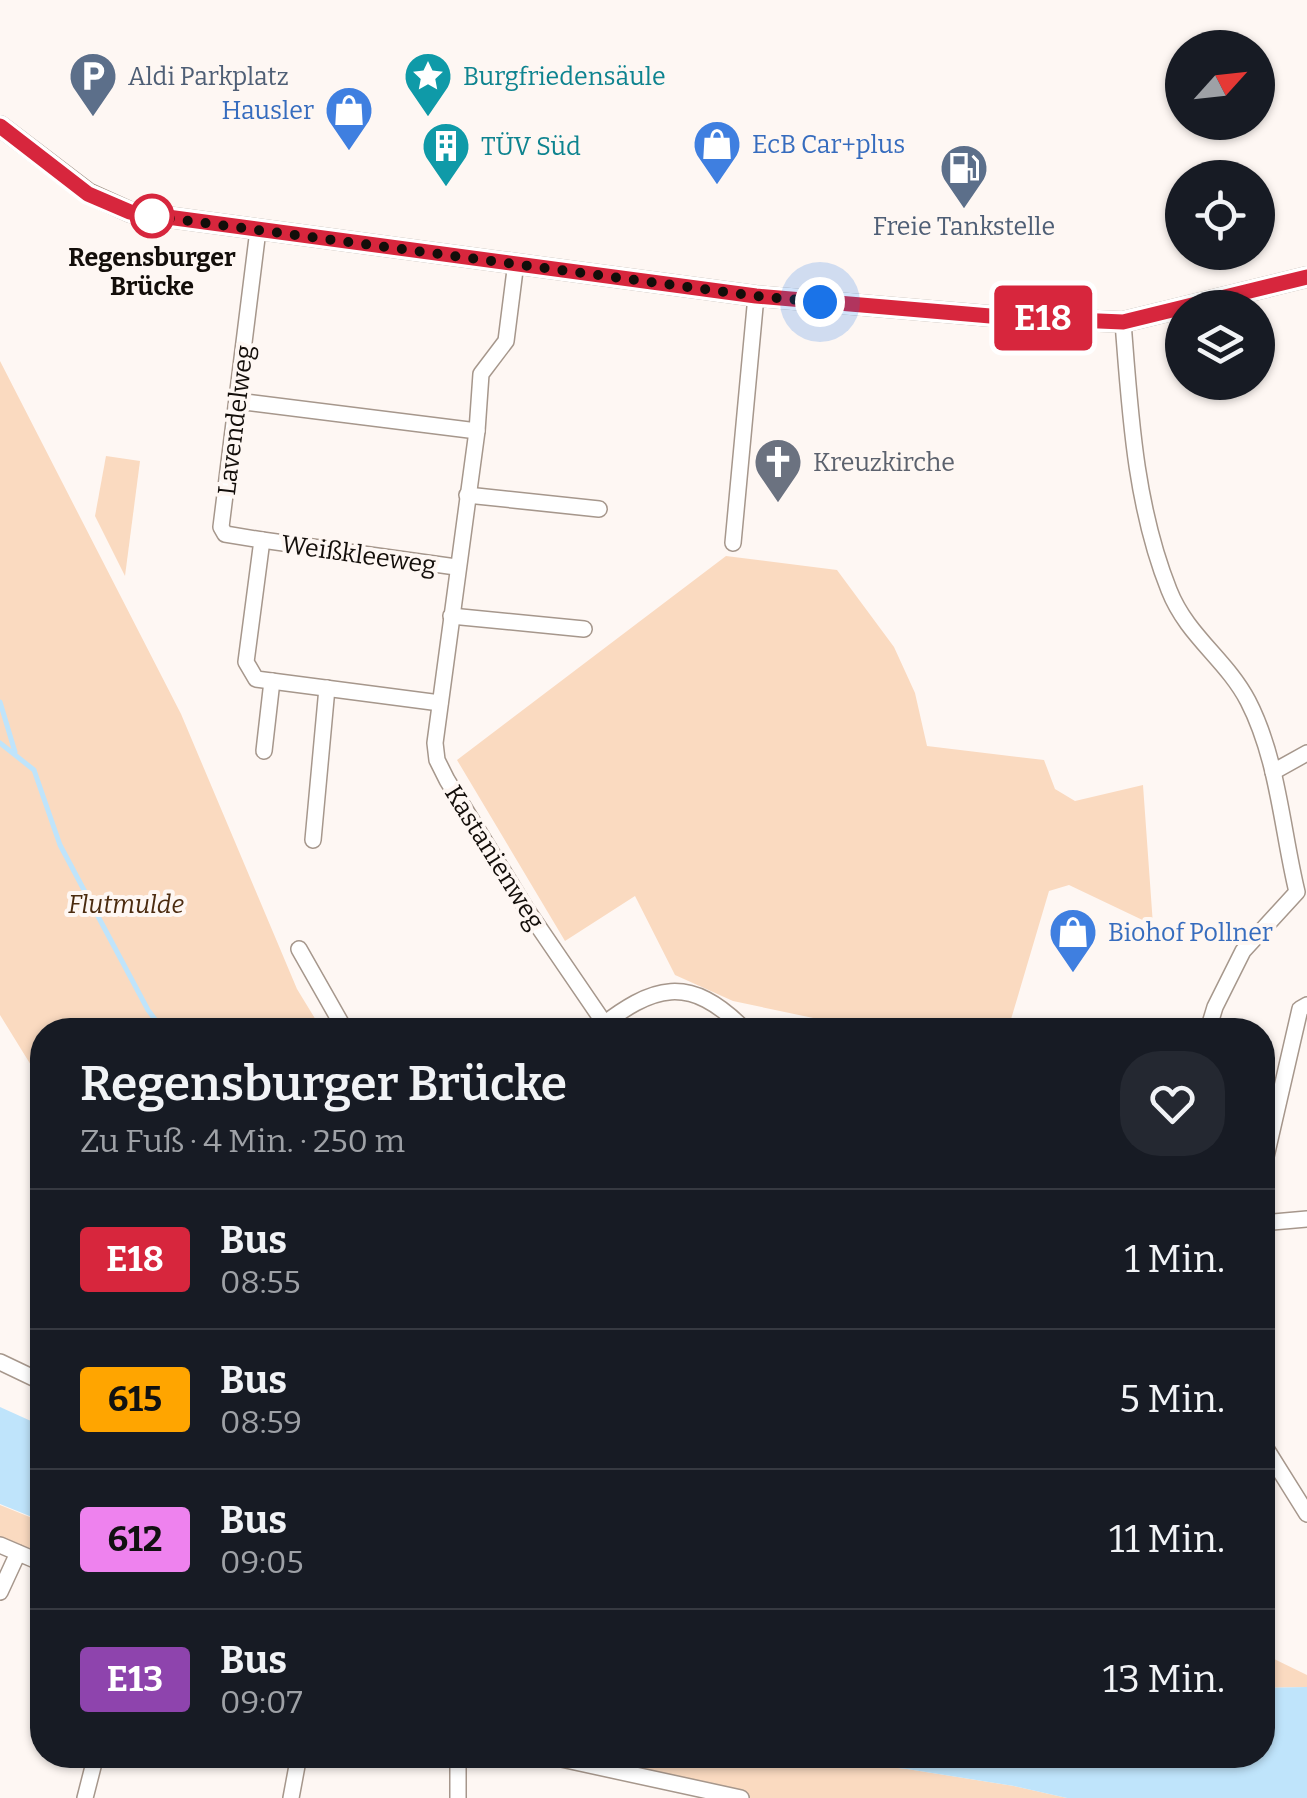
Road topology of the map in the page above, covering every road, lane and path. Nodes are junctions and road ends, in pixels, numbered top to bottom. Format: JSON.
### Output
{"nodes":[{"id":1,"x":0,"y":126,"type":"edge"},
{"id":2,"x":258,"y":230,"type":"junction"},
{"id":3,"x":516,"y":262,"type":"junction"},
{"id":4,"x":1307,"y":277,"type":"edge"},
{"id":5,"x":756,"y":296,"type":"junction"},
{"id":6,"x":1123,"y":322,"type":"junction"},
{"id":7,"x":237,"y":401,"type":"junction"},
{"id":8,"x":477,"y":431,"type":"junction"},
{"id":9,"x":467,"y":494,"type":"junction"},
{"id":10,"x":598,"y":509,"type":"dead end"},
{"id":11,"x":262,"y":540,"type":"junction"},
{"id":12,"x":732,"y":543,"type":"dead end"},
{"id":13,"x":456,"y":567,"type":"junction"},
{"id":14,"x":451,"y":616,"type":"junction"},
{"id":15,"x":584,"y":630,"type":"dead end"},
{"id":16,"x":272,"y":681,"type":"junction"},
{"id":17,"x":327,"y":688,"type":"junction"},
{"id":18,"x":440,"y":703,"type":"junction"},
{"id":19,"x":264,"y":751,"type":"dead end"},
{"id":20,"x":1307,"y":753,"type":"edge"},
{"id":21,"x":1272,"y":772,"type":"junction"},
{"id":22,"x":313,"y":840,"type":"dead end"},
{"id":23,"x":1302,"y":899,"type":"edge"},
{"id":24,"x":299,"y":949,"type":"dead end"},
{"id":25,"x":1307,"y":1005,"type":"edge"},
{"id":26,"x":338,"y":1018,"type":"edge"},
{"id":27,"x":597,"y":1018,"type":"edge"},
{"id":28,"x":616,"y":1018,"type":"edge"},
{"id":29,"x":729,"y":1018,"type":"edge"},
{"id":30,"x":1212,"y":1018,"type":"edge"},
{"id":31,"x":1275,"y":1118,"type":"edge"},
{"id":32,"x":1307,"y":1219,"type":"edge"},
{"id":33,"x":1275,"y":1223,"type":"edge"},
{"id":34,"x":0,"y":1362,"type":"edge"},
{"id":35,"x":30,"y":1376,"type":"edge"},
{"id":36,"x":1275,"y":1463,"type":"edge"},
{"id":37,"x":1307,"y":1514,"type":"edge"},
{"id":38,"x":0,"y":1545,"type":"edge"},
{"id":39,"x":18,"y":1553,"type":"junction"},
{"id":40,"x":30,"y":1558,"type":"edge"},
{"id":41,"x":0,"y":1592,"type":"edge"},
{"id":42,"x":93,"y":1768,"type":"edge"},
{"id":43,"x":297,"y":1768,"type":"edge"},
{"id":44,"x":458,"y":1768,"type":"edge"},
{"id":45,"x":597,"y":1768,"type":"edge"},
{"id":46,"x":85,"y":1798,"type":"edge"},
{"id":47,"x":291,"y":1798,"type":"edge"},
{"id":48,"x":458,"y":1798,"type":"edge"},
{"id":49,"x":741,"y":1798,"type":"edge"}],
"edges":[{"from":1,"to":2,"type":"street"},
{"from":2,"to":3,"type":"street"},
{"from":2,"to":7,"type":"street","name":"Lavendelweg"},
{"from":3,"to":5,"type":"street"},
{"from":3,"to":8,"type":"street","name":"Kastanienweg"},
{"from":4,"to":6,"type":"street"},
{"from":5,"to":6,"type":"street"},
{"from":5,"to":12,"type":"street"},
{"from":6,"to":21,"type":"street"},
{"from":7,"to":8,"type":"street"},
{"from":7,"to":11,"type":"street","name":"Lavendelweg"},
{"from":8,"to":9,"type":"street","name":"Kastanienweg"},
{"from":9,"to":10,"type":"street"},
{"from":9,"to":13,"type":"street","name":"Kastanienweg"},
{"from":11,"to":13,"type":"street","name":"Weißkleeweg"},
{"from":11,"to":16,"type":"street"},
{"from":13,"to":14,"type":"street","name":"Kastanienweg"},
{"from":14,"to":15,"type":"street"},
{"from":14,"to":18,"type":"street","name":"Kastanienweg"},
{"from":16,"to":17,"type":"street"},
{"from":16,"to":19,"type":"street"},
{"from":17,"to":18,"type":"street"},
{"from":17,"to":22,"type":"street"},
{"from":18,"to":27,"type":"street","name":"Kastanienweg"},
{"from":20,"to":21,"type":"street"},
{"from":21,"to":23,"type":"street"},
{"from":23,"to":30,"type":"street"},
{"from":24,"to":26,"type":"street"},
{"from":25,"to":31,"type":"street"},
{"from":28,"to":29,"type":"street"},
{"from":32,"to":33,"type":"street"},
{"from":34,"to":35,"type":"street"},
{"from":36,"to":37,"type":"street"},
{"from":38,"to":39,"type":"street"},
{"from":39,"to":40,"type":"street"},
{"from":39,"to":41,"type":"street"},
{"from":42,"to":46,"type":"street"},
{"from":43,"to":47,"type":"street"},
{"from":44,"to":48,"type":"street"},
{"from":45,"to":49,"type":"street"}]}
